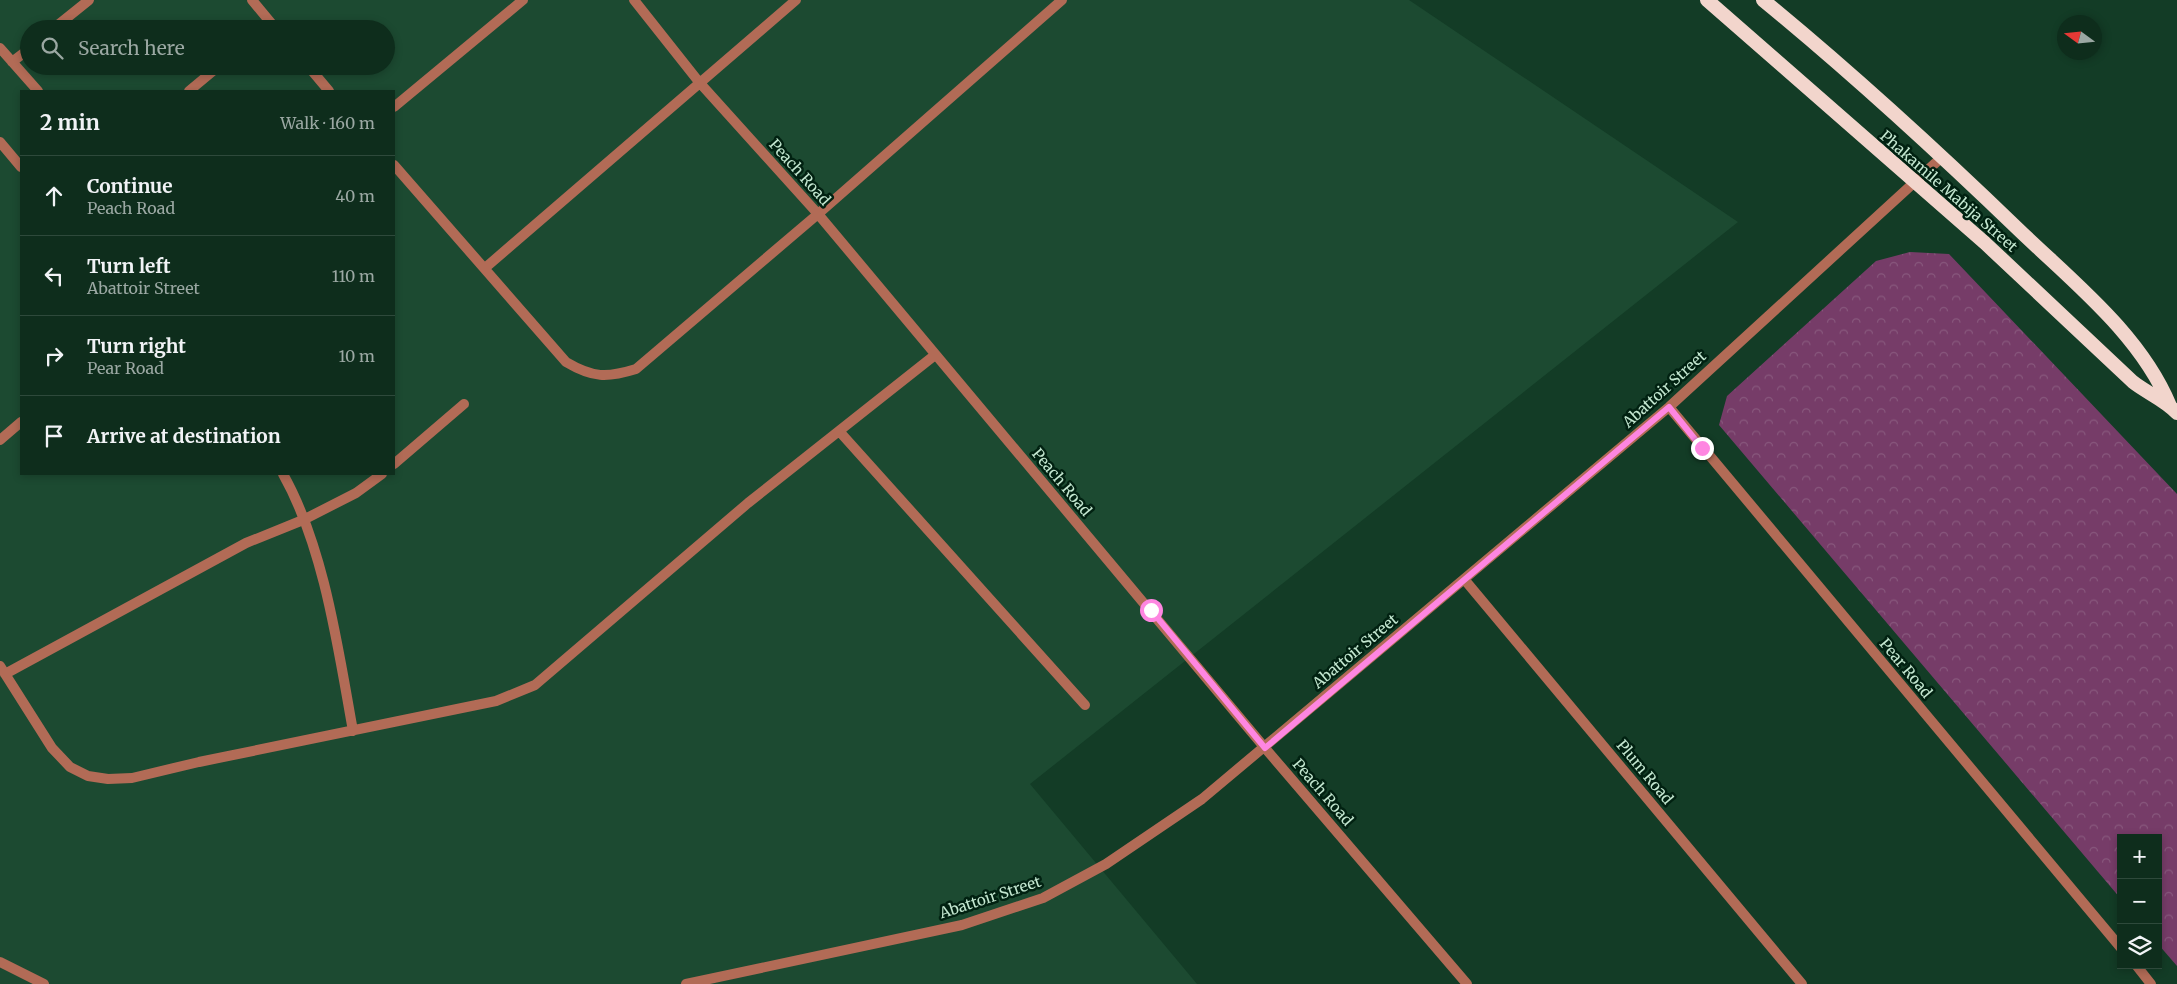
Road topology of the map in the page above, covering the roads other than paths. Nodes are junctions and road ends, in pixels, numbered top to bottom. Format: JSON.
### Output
{"nodes":[{"id":1,"x":89,"y":0,"type":"edge"},
{"id":2,"x":252,"y":0,"type":"edge"},
{"id":3,"x":523,"y":0,"type":"edge"},
{"id":4,"x":634,"y":0,"type":"edge"},
{"id":5,"x":796,"y":0,"type":"edge"},
{"id":6,"x":1062,"y":0,"type":"edge"},
{"id":7,"x":1707,"y":0,"type":"edge"},
{"id":8,"x":1763,"y":0,"type":"edge"},
{"id":9,"x":64,"y":20,"type":"edge"},
{"id":10,"x":265,"y":20,"type":"edge"},
{"id":11,"x":0,"y":48,"type":"edge"},
{"id":12,"x":20,"y":55,"type":"edge"},
{"id":13,"x":12,"y":62,"type":"junction"},
{"id":14,"x":20,"y":71,"type":"edge"},
{"id":15,"x":24,"y":75,"type":"edge"},
{"id":16,"x":208,"y":75,"type":"edge"},
{"id":17,"x":316,"y":75,"type":"edge"},
{"id":18,"x":698,"y":82,"type":"junction"},
{"id":19,"x":37,"y":90,"type":"edge"},
{"id":20,"x":190,"y":90,"type":"edge"},
{"id":21,"x":329,"y":90,"type":"edge"},
{"id":22,"x":395,"y":105,"type":"edge"},
{"id":23,"x":0,"y":142,"type":"edge"},
{"id":24,"x":1942,"y":157,"type":"junction"},
{"id":25,"x":20,"y":166,"type":"edge"},
{"id":26,"x":395,"y":166,"type":"edge"},
{"id":27,"x":1914,"y":182,"type":"junction"},
{"id":28,"x":818,"y":214,"type":"junction"},
{"id":29,"x":485,"y":268,"type":"junction"},
{"id":30,"x":935,"y":355,"type":"junction"},
{"id":31,"x":464,"y":404,"type":"dead end"},
{"id":32,"x":1669,"y":407,"type":"junction"},
{"id":33,"x":2173,"y":410,"type":"edge"},
{"id":34,"x":20,"y":423,"type":"edge"},
{"id":35,"x":839,"y":431,"type":"junction"},
{"id":36,"x":0,"y":440,"type":"edge"},
{"id":37,"x":395,"y":463,"type":"edge"},
{"id":38,"x":284,"y":475,"type":"edge"},
{"id":39,"x":381,"y":475,"type":"edge"},
{"id":40,"x":303,"y":520,"type":"junction"},
{"id":41,"x":1464,"y":579,"type":"junction"},
{"id":42,"x":3,"y":670,"type":"edge"},
{"id":43,"x":1086,"y":705,"type":"dead end"},
{"id":44,"x":354,"y":731,"type":"junction"},
{"id":45,"x":1265,"y":748,"type":"junction"},
{"id":46,"x":2117,"y":943,"type":"edge"},
{"id":47,"x":0,"y":962,"type":"edge"},
{"id":48,"x":2139,"y":969,"type":"edge"},
{"id":49,"x":44,"y":984,"type":"edge"},
{"id":50,"x":686,"y":984,"type":"edge"},
{"id":51,"x":1467,"y":984,"type":"edge"},
{"id":52,"x":1802,"y":984,"type":"edge"},
{"id":53,"x":2151,"y":984,"type":"edge"}],
"edges":[{"from":1,"to":9,"type":"street"},
{"from":2,"to":10,"type":"street"},
{"from":3,"to":22,"type":"street"},
{"from":4,"to":18,"type":"street","name":"Peach Road"},
{"from":5,"to":18,"type":"street"},
{"from":6,"to":28,"type":"street"},
{"from":7,"to":27,"type":"highway","name":"Phakamile Mabija Street"},
{"from":8,"to":24,"type":"highway","name":"Phakamile Mabija Street"},
{"from":11,"to":13,"type":"street"},
{"from":12,"to":13,"type":"street"},
{"from":13,"to":14,"type":"street"},
{"from":15,"to":19,"type":"street"},
{"from":16,"to":20,"type":"street"},
{"from":17,"to":21,"type":"street"},
{"from":18,"to":28,"type":"street","name":"Peach Road"},
{"from":18,"to":29,"type":"street"},
{"from":23,"to":25,"type":"street"},
{"from":24,"to":27,"type":"street","name":"Abattoir Street"},
{"from":24,"to":33,"type":"highway","name":"Phakamile Mabija Street"},
{"from":26,"to":29,"type":"street"},
{"from":27,"to":32,"type":"street","name":"Abattoir Street"},
{"from":27,"to":33,"type":"highway","name":"Phakamile Mabija Street"},
{"from":28,"to":29,"type":"street"},
{"from":28,"to":30,"type":"street","name":"Peach Road"},
{"from":30,"to":35,"type":"street"},
{"from":30,"to":45,"type":"street","name":"Peach Road"},
{"from":31,"to":37,"type":"street"},
{"from":32,"to":41,"type":"street","name":"Abattoir Street"},
{"from":32,"to":46,"type":"street","name":"Pear Road"},
{"from":34,"to":36,"type":"street"},
{"from":35,"to":43,"type":"street"},
{"from":35,"to":44,"type":"street"},
{"from":38,"to":40,"type":"street"},
{"from":39,"to":40,"type":"street"},
{"from":40,"to":42,"type":"street"},
{"from":40,"to":44,"type":"street"},
{"from":41,"to":45,"type":"street","name":"Abattoir Street"},
{"from":41,"to":52,"type":"street","name":"Plum Road"},
{"from":42,"to":44,"type":"street"},
{"from":45,"to":50,"type":"street","name":"Abattoir Street"},
{"from":45,"to":51,"type":"street","name":"Peach Road"},
{"from":47,"to":49,"type":"street"},
{"from":48,"to":53,"type":"street"}]}
